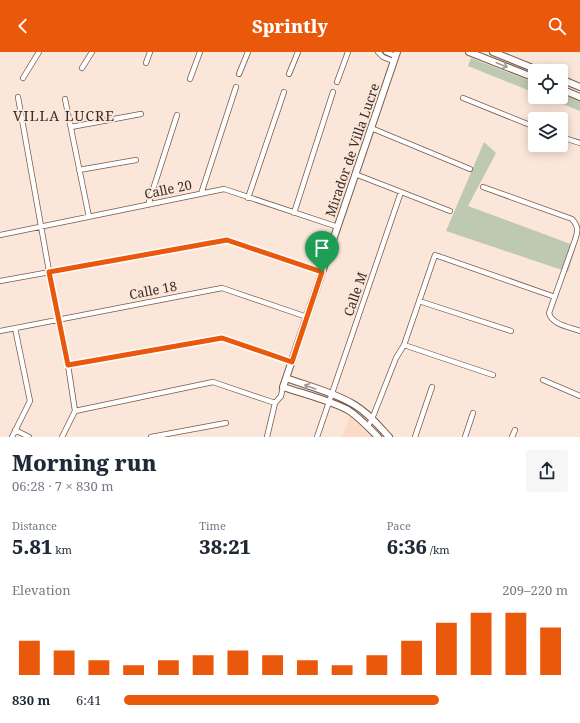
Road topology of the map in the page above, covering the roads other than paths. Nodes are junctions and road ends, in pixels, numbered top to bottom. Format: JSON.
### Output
{"nodes":[{"id":1,"x":38,"y":52,"type":"edge"},
{"id":2,"x":92,"y":52,"type":"edge"},
{"id":3,"x":150,"y":52,"type":"edge"},
{"id":4,"x":200,"y":52,"type":"edge"},
{"id":5,"x":248,"y":52,"type":"edge"},
{"id":6,"x":298,"y":52,"type":"edge"},
{"id":7,"x":348,"y":52,"type":"edge"},
{"id":8,"x":378,"y":52,"type":"edge"},
{"id":9,"x":386,"y":52,"type":"edge"},
{"id":10,"x":469,"y":52,"type":"edge"},
{"id":11,"x":493,"y":52,"type":"edge"},
{"id":12,"x":395,"y":56,"type":"edge"},
{"id":13,"x":146,"y":63,"type":"dead end"},
{"id":14,"x":528,"y":66,"type":"edge"},
{"id":15,"x":82,"y":68,"type":"dead end"},
{"id":16,"x":239,"y":74,"type":"dead end"},
{"id":17,"x":289,"y":74,"type":"dead end"},
{"id":18,"x":528,"y":75,"type":"edge"},
{"id":19,"x":23,"y":78,"type":"dead end"},
{"id":20,"x":190,"y":79,"type":"dead end"},
{"id":21,"x":337,"y":82,"type":"dead end"},
{"id":22,"x":568,"y":82,"type":"edge"},
{"id":23,"x":236,"y":87,"type":"dead end"},
{"id":24,"x":580,"y":87,"type":"edge"},
{"id":25,"x":284,"y":92,"type":"dead end"},
{"id":26,"x":333,"y":92,"type":"dead end"},
{"id":27,"x":568,"y":92,"type":"edge"},
{"id":28,"x":18,"y":97,"type":"dead end"},
{"id":29,"x":580,"y":97,"type":"edge"},
{"id":30,"x":463,"y":98,"type":"dead end"},
{"id":31,"x":65,"y":99,"type":"dead end"},
{"id":32,"x":141,"y":114,"type":"dead end"},
{"id":33,"x":177,"y":115,"type":"dead end"},
{"id":34,"x":528,"y":124,"type":"edge"},
{"id":35,"x":71,"y":127,"type":"junction"},
{"id":36,"x":371,"y":128,"type":"junction"},
{"id":37,"x":568,"y":139,"type":"edge"},
{"id":38,"x":580,"y":143,"type":"edge"},
{"id":39,"x":136,"y":160,"type":"dead end"},
{"id":40,"x":470,"y":169,"type":"dead end"},
{"id":41,"x":79,"y":170,"type":"junction"},
{"id":42,"x":355,"y":174,"type":"junction"},
{"id":43,"x":483,"y":187,"type":"dead end"},
{"id":44,"x":401,"y":192,"type":"junction"},
{"id":45,"x":201,"y":194,"type":"junction"},
{"id":46,"x":248,"y":198,"type":"junction"},
{"id":47,"x":148,"y":205,"type":"junction"},
{"id":48,"x":450,"y":211,"type":"dead end"},
{"id":49,"x":294,"y":213,"type":"junction"},
{"id":50,"x":89,"y":217,"type":"junction"},
{"id":51,"x":41,"y":227,"type":"junction"},
{"id":52,"x":338,"y":227,"type":"junction"},
{"id":53,"x":0,"y":235,"type":"edge"},
{"id":54,"x":49,"y":272,"type":"junction"},
{"id":55,"x":322,"y":272,"type":"junction"},
{"id":56,"x":0,"y":281,"type":"edge"},
{"id":57,"x":555,"y":297,"type":"junction"},
{"id":58,"x":420,"y":301,"type":"junction"},
{"id":59,"x":307,"y":318,"type":"junction"},
{"id":60,"x":59,"y":319,"type":"junction"},
{"id":61,"x":15,"y":328,"type":"junction"},
{"id":62,"x":0,"y":331,"type":"edge"},
{"id":63,"x":580,"y":331,"type":"edge"},
{"id":64,"x":511,"y":332,"type":"dead end"},
{"id":65,"x":404,"y":345,"type":"junction"},
{"id":66,"x":292,"y":362,"type":"junction"},
{"id":67,"x":68,"y":365,"type":"junction"},
{"id":68,"x":493,"y":375,"type":"dead end"},
{"id":69,"x":286,"y":378,"type":"junction"},
{"id":70,"x":543,"y":380,"type":"dead end"},
{"id":71,"x":284,"y":387,"type":"junction"},
{"id":72,"x":432,"y":387,"type":"dead end"},
{"id":73,"x":332,"y":395,"type":"junction"},
{"id":74,"x":580,"y":396,"type":"edge"},
{"id":75,"x":276,"y":403,"type":"junction"},
{"id":76,"x":329,"y":403,"type":"junction"},
{"id":77,"x":353,"y":404,"type":"junction"},
{"id":78,"x":75,"y":411,"type":"junction"},
{"id":79,"x":349,"y":411,"type":"junction"},
{"id":80,"x":473,"y":413,"type":"dead end"},
{"id":81,"x":372,"y":419,"type":"junction"},
{"id":82,"x":226,"y":423,"type":"dead end"},
{"id":83,"x":368,"y":426,"type":"junction"},
{"id":84,"x":15,"y":430,"type":"junction"},
{"id":85,"x":515,"y":430,"type":"dead end"},
{"id":86,"x":12,"y":437,"type":"edge"},
{"id":87,"x":29,"y":437,"type":"edge"},
{"id":88,"x":62,"y":437,"type":"edge"},
{"id":89,"x":151,"y":437,"type":"edge"},
{"id":90,"x":267,"y":437,"type":"edge"},
{"id":91,"x":317,"y":437,"type":"edge"},
{"id":92,"x":378,"y":437,"type":"edge"},
{"id":93,"x":389,"y":437,"type":"edge"},
{"id":94,"x":415,"y":437,"type":"edge"},
{"id":95,"x":465,"y":437,"type":"edge"},
{"id":96,"x":512,"y":437,"type":"edge"}],
"edges":[{"from":1,"to":19,"type":"street"},
{"from":2,"to":15,"type":"street"},
{"from":3,"to":13,"type":"street"},
{"from":4,"to":20,"type":"street"},
{"from":5,"to":16,"type":"street"},
{"from":6,"to":17,"type":"street"},
{"from":7,"to":21,"type":"street"},
{"from":8,"to":12,"type":"street"},
{"from":9,"to":12,"type":"street"},
{"from":10,"to":18,"type":"street","one_way":true},
{"from":11,"to":14,"type":"street"},
{"from":12,"to":36,"type":"street","name":"Mirador de Villa Lucre"},
{"from":22,"to":24,"type":"street"},
{"from":23,"to":45,"type":"street"},
{"from":25,"to":46,"type":"street"},
{"from":26,"to":49,"type":"street"},
{"from":27,"to":29,"type":"street"},
{"from":28,"to":51,"type":"street"},
{"from":30,"to":34,"type":"street"},
{"from":31,"to":35,"type":"street"},
{"from":32,"to":35,"type":"street"},
{"from":33,"to":47,"type":"street"},
{"from":35,"to":41,"type":"street"},
{"from":36,"to":40,"type":"street"},
{"from":36,"to":42,"type":"street","name":"Mirador de Villa Lucre"},
{"from":37,"to":38,"type":"street"},
{"from":39,"to":41,"type":"street"},
{"from":41,"to":50,"type":"street"},
{"from":42,"to":44,"type":"street"},
{"from":42,"to":52,"type":"street","name":"Mirador de Villa Lucre"},
{"from":43,"to":57,"type":"street"},
{"from":44,"to":48,"type":"street"},
{"from":44,"to":73,"type":"street","name":"Calle M"},
{"from":45,"to":46,"type":"street","name":"Calle 20"},
{"from":45,"to":47,"type":"street","name":"Calle 20"},
{"from":46,"to":49,"type":"street","name":"Calle 20"},
{"from":47,"to":50,"type":"street","name":"Calle 20"},
{"from":49,"to":52,"type":"street","name":"Calle 20"},
{"from":50,"to":51,"type":"street","name":"Calle 20"},
{"from":51,"to":53,"type":"street","name":"Calle 20"},
{"from":51,"to":54,"type":"street"},
{"from":52,"to":55,"type":"street","name":"Mirador de Villa Lucre"},
{"from":54,"to":55,"type":"street"},
{"from":54,"to":56,"type":"street"},
{"from":54,"to":60,"type":"street"},
{"from":55,"to":59,"type":"street","name":"Mirador de Villa Lucre"},
{"from":57,"to":58,"type":"street"},
{"from":57,"to":63,"type":"street"},
{"from":58,"to":64,"type":"street"},
{"from":58,"to":65,"type":"street"},
{"from":59,"to":60,"type":"street","name":"Calle 18"},
{"from":59,"to":66,"type":"street","name":"Mirador de Villa Lucre"},
{"from":60,"to":61,"type":"street","name":"Calle 18"},
{"from":60,"to":67,"type":"street"},
{"from":61,"to":62,"type":"street","name":"Calle 18"},
{"from":61,"to":84,"type":"street"},
{"from":65,"to":68,"type":"street"},
{"from":65,"to":81,"type":"street"},
{"from":66,"to":67,"type":"street"},
{"from":66,"to":69,"type":"street","name":"Mirador de Villa Lucre"},
{"from":67,"to":78,"type":"street"},
{"from":69,"to":71,"type":"street","name":"Mirador de Villa Lucre"},
{"from":73,"to":69,"type":"street","one_way":true},
{"from":70,"to":74,"type":"street"},
{"from":71,"to":75,"type":"street","name":"Mirador de Villa Lucre"},
{"from":71,"to":76,"type":"street"},
{"from":72,"to":94,"type":"street"},
{"from":73,"to":76,"type":"street","name":"Calle M"},
{"from":73,"to":77,"type":"street"},
{"from":75,"to":78,"type":"street"},
{"from":75,"to":90,"type":"street","name":"Mirador de Villa Lucre"},
{"from":76,"to":79,"type":"street"},
{"from":76,"to":91,"type":"street","name":"Calle M"},
{"from":77,"to":79,"type":"street"},
{"from":77,"to":81,"type":"street"},
{"from":78,"to":88,"type":"street"},
{"from":79,"to":83,"type":"street"},
{"from":80,"to":95,"type":"street"},
{"from":81,"to":83,"type":"street"},
{"from":81,"to":93,"type":"street"},
{"from":82,"to":89,"type":"street"},
{"from":83,"to":92,"type":"street"},
{"from":84,"to":86,"type":"street"},
{"from":84,"to":87,"type":"street"},
{"from":85,"to":96,"type":"street"}]}
